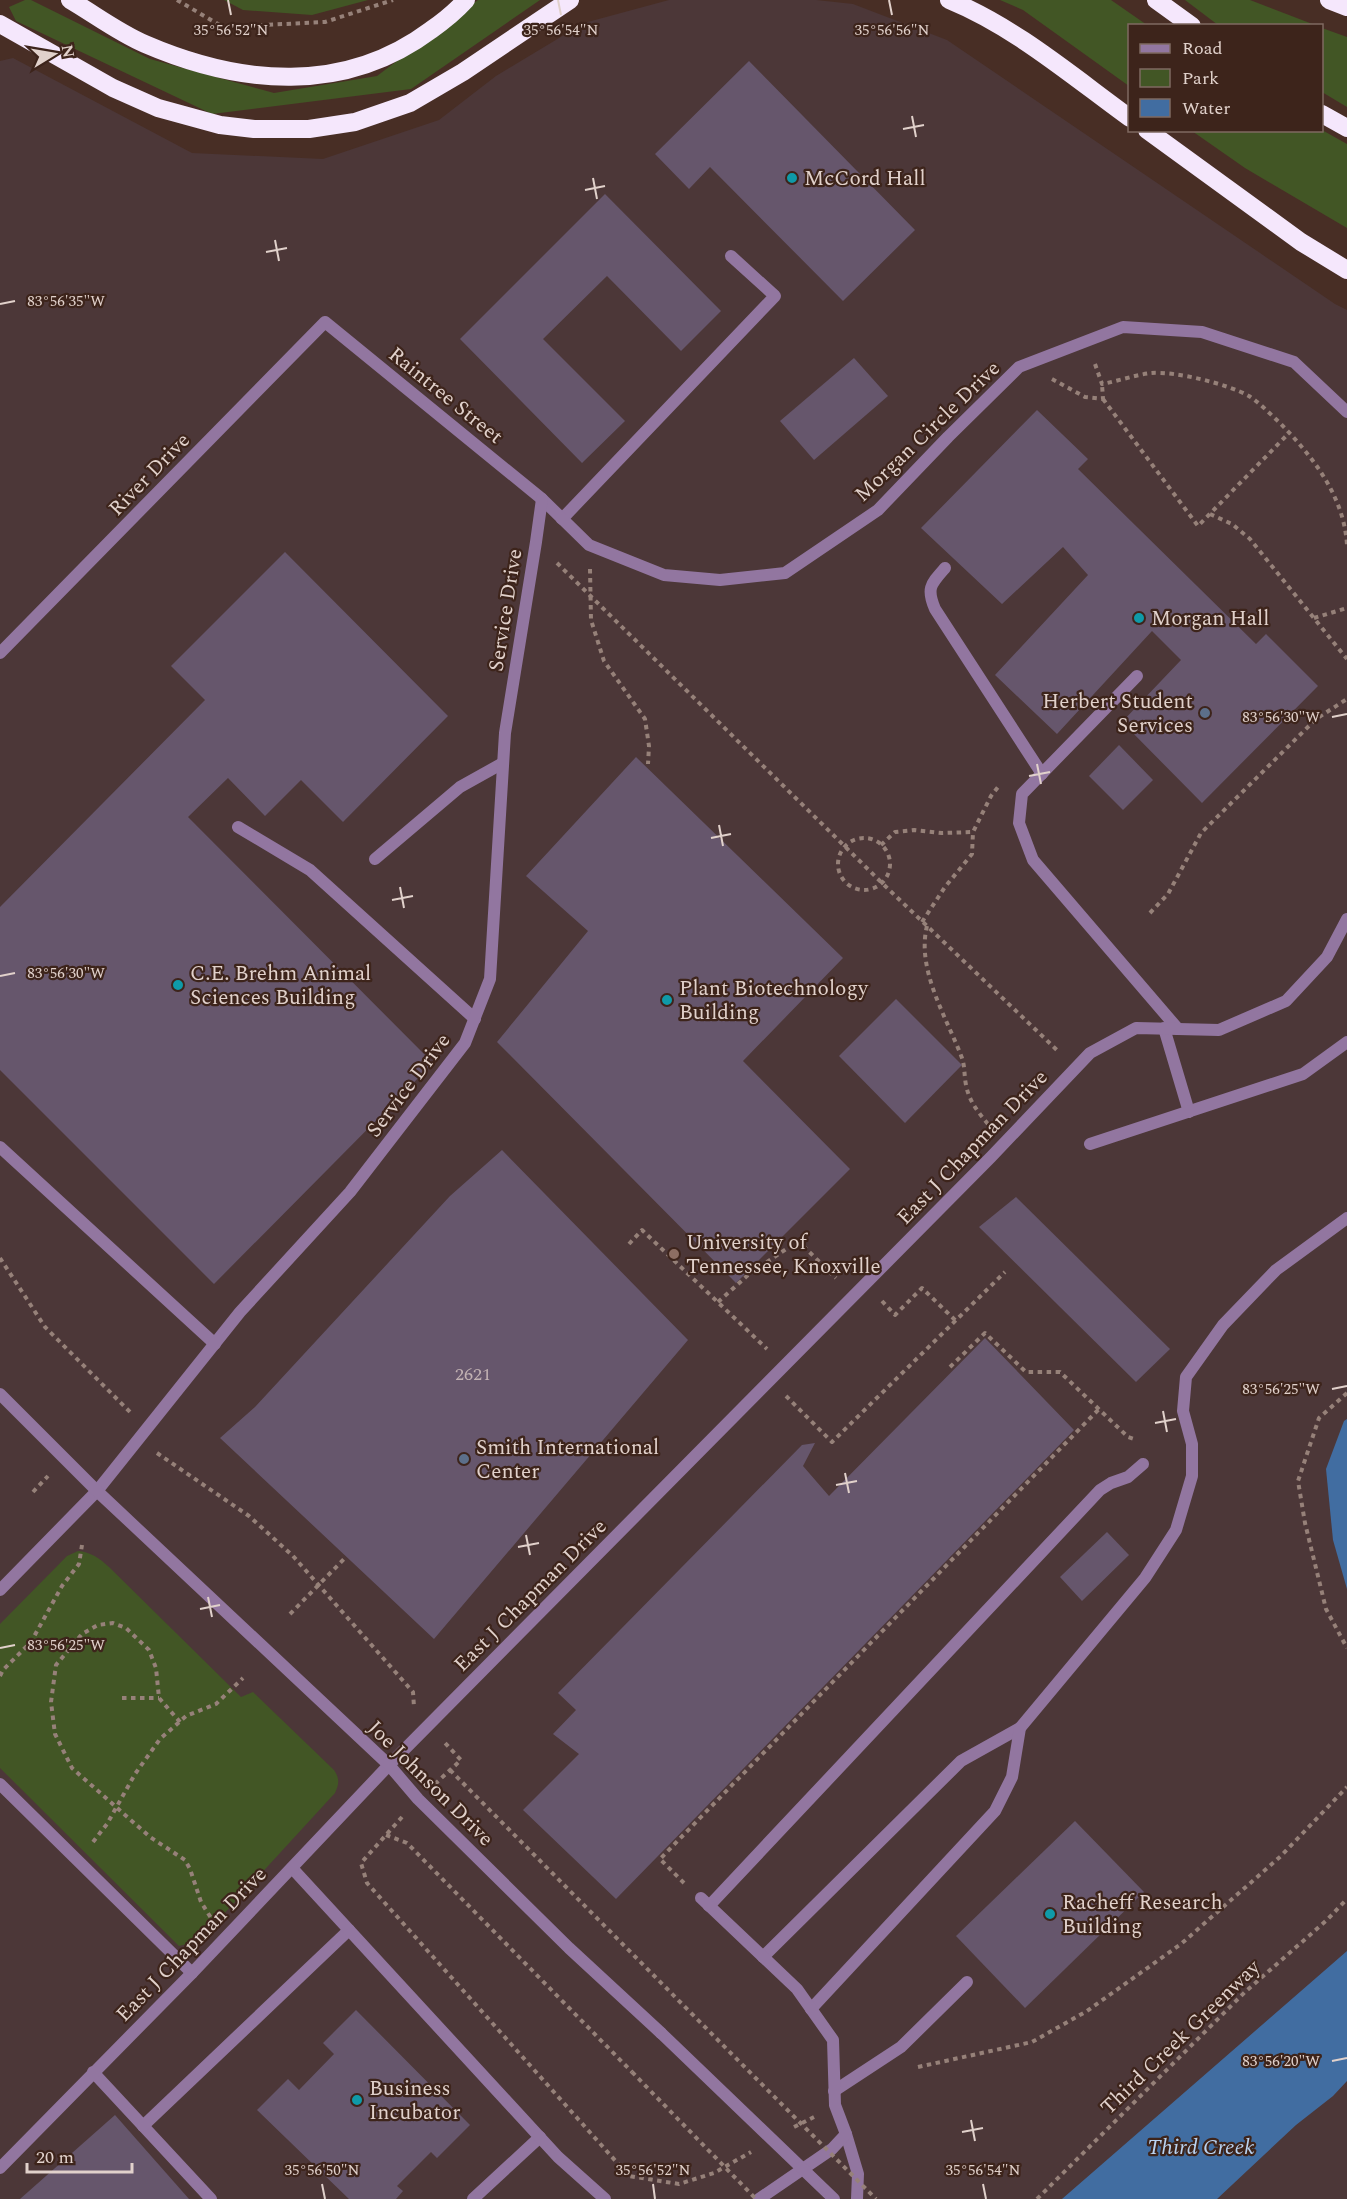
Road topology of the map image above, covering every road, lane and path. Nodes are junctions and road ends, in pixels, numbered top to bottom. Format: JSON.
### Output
{"nodes":[{"id":1,"x":70,"y":0,"type":"edge"},
{"id":2,"x":177,"y":0,"type":"edge"},
{"id":3,"x":393,"y":0,"type":"edge"},
{"id":4,"x":466,"y":0,"type":"edge"},
{"id":5,"x":570,"y":0,"type":"edge"},
{"id":6,"x":950,"y":0,"type":"edge"},
{"id":7,"x":1156,"y":0,"type":"edge"},
{"id":8,"x":1329,"y":0,"type":"edge"},
{"id":9,"x":1347,"y":7,"type":"edge"},
{"id":10,"x":0,"y":24,"type":"edge"},
{"id":11,"x":1189,"y":24,"type":"edge"},
{"id":12,"x":1323,"y":115,"type":"edge"},
{"id":13,"x":1128,"y":117,"type":"edge"},
{"id":14,"x":1347,"y":128,"type":"edge"},
{"id":15,"x":1150,"y":132,"type":"edge"},
{"id":16,"x":731,"y":256,"type":"dead end"},
{"id":17,"x":1347,"y":270,"type":"edge"},
{"id":18,"x":325,"y":322,"type":"joint"},
{"id":19,"x":1095,"y":363,"type":"dead end"},
{"id":20,"x":1055,"y":372,"type":"dead end"},
{"id":21,"x":1102,"y":384,"type":"junction"},
{"id":22,"x":1103,"y":399,"type":"junction"},
{"id":23,"x":1347,"y":412,"type":"edge"},
{"id":24,"x":1289,"y":433,"type":"junction"},
{"id":25,"x":542,"y":498,"type":"junction"},
{"id":26,"x":1210,"y":514,"type":"junction"},
{"id":27,"x":562,"y":519,"type":"junction"},
{"id":28,"x":589,"y":544,"type":"junction"},
{"id":29,"x":1347,"y":545,"type":"edge"},
{"id":30,"x":554,"y":561,"type":"dead end"},
{"id":31,"x":945,"y":568,"type":"dead end"},
{"id":32,"x":591,"y":595,"type":"junction"},
{"id":33,"x":1347,"y":608,"type":"edge"},
{"id":34,"x":1314,"y":618,"type":"junction"},
{"id":35,"x":0,"y":653,"type":"edge"},
{"id":36,"x":1347,"y":659,"type":"edge"},
{"id":37,"x":1137,"y":676,"type":"dead end"},
{"id":38,"x":1347,"y":699,"type":"edge"},
{"id":39,"x":1027,"y":751,"type":"junction"},
{"id":40,"x":503,"y":763,"type":"junction"},
{"id":41,"x":648,"y":764,"type":"dead end"},
{"id":42,"x":1042,"y":774,"type":"junction"},
{"id":43,"x":238,"y":827,"type":"dead end"},
{"id":44,"x":973,"y":832,"type":"junction"},
{"id":45,"x":881,"y":845,"type":"junction"},
{"id":46,"x":845,"y":846,"type":"junction"},
{"id":47,"x":375,"y":859,"type":"dead end"},
{"id":48,"x":882,"y":883,"type":"junction"},
{"id":49,"x":1150,"y":913,"type":"dead end"},
{"id":50,"x":1347,"y":919,"type":"edge"},
{"id":51,"x":922,"y":922,"type":"junction"},
{"id":52,"x":927,"y":926,"type":"junction"},
{"id":53,"x":475,"y":1019,"type":"junction"},
{"id":54,"x":1164,"y":1029,"type":"junction"},
{"id":55,"x":1178,"y":1029,"type":"junction"},
{"id":56,"x":1347,"y":1042,"type":"edge"},
{"id":57,"x":1075,"y":1069,"type":"junction"},
{"id":58,"x":1189,"y":1112,"type":"junction"},
{"id":59,"x":988,"y":1124,"type":"dead end"},
{"id":60,"x":1090,"y":1144,"type":"dead end"},
{"id":61,"x":0,"y":1147,"type":"edge"},
{"id":62,"x":1347,"y":1218,"type":"edge"},
{"id":63,"x":629,"y":1244,"type":"dead end"},
{"id":64,"x":0,"y":1258,"type":"edge"},
{"id":65,"x":1005,"y":1272,"type":"dead end"},
{"id":66,"x":837,"y":1279,"type":"dead end"},
{"id":67,"x":865,"y":1283,"type":"junction"},
{"id":68,"x":718,"y":1302,"type":"junction"},
{"id":69,"x":956,"y":1321,"type":"junction"},
{"id":70,"x":215,"y":1344,"type":"junction"},
{"id":71,"x":784,"y":1365,"type":"junction"},
{"id":72,"x":950,"y":1367,"type":"dead end"},
{"id":73,"x":1347,"y":1393,"type":"edge"},
{"id":74,"x":0,"y":1394,"type":"edge"},
{"id":75,"x":796,"y":1406,"type":"dead end"},
{"id":76,"x":1099,"y":1409,"type":"junction"},
{"id":77,"x":147,"y":1429,"type":"junction"},
{"id":78,"x":1143,"y":1464,"type":"joint"},
{"id":79,"x":97,"y":1491,"type":"junction"},
{"id":80,"x":82,"y":1545,"type":"dead end"},
{"id":81,"x":346,"y":1557,"type":"dead end"},
{"id":82,"x":318,"y":1585,"type":"junction"},
{"id":83,"x":0,"y":1590,"type":"edge"},
{"id":84,"x":290,"y":1614,"type":"dead end"},
{"id":85,"x":1347,"y":1648,"type":"edge"},
{"id":86,"x":0,"y":1676,"type":"edge"},
{"id":87,"x":243,"y":1678,"type":"dead end"},
{"id":88,"x":122,"y":1698,"type":"dead end"},
{"id":89,"x":159,"y":1698,"type":"junction"},
{"id":90,"x":414,"y":1711,"type":"dead end"},
{"id":91,"x":180,"y":1722,"type":"junction"},
{"id":92,"x":1020,"y":1728,"type":"junction"},
{"id":93,"x":389,"y":1766,"type":"junction"},
{"id":94,"x":450,"y":1770,"type":"dead end"},
{"id":95,"x":0,"y":1784,"type":"edge"},
{"id":96,"x":116,"y":1807,"type":"junction"},
{"id":97,"x":386,"y":1835,"type":"dead end"},
{"id":98,"x":77,"y":1860,"type":"junction"},
{"id":99,"x":292,"y":1868,"type":"junction"},
{"id":100,"x":1347,"y":1899,"type":"edge"},
{"id":101,"x":705,"y":1902,"type":"junction"},
{"id":102,"x":211,"y":1918,"type":"dead end"},
{"id":103,"x":349,"y":1930,"type":"junction"},
{"id":104,"x":763,"y":1957,"type":"junction"},
{"id":105,"x":192,"y":1973,"type":"junction"},
{"id":106,"x":967,"y":1982,"type":"dead end"},
{"id":107,"x":812,"y":2009,"type":"junction"},
{"id":108,"x":93,"y":2072,"type":"junction"},
{"id":109,"x":834,"y":2091,"type":"junction"},
{"id":110,"x":143,"y":2126,"type":"junction"},
{"id":111,"x":846,"y":2134,"type":"junction"},
{"id":112,"x":540,"y":2137,"type":"junction"},
{"id":113,"x":0,"y":2168,"type":"edge"},
{"id":114,"x":211,"y":2199,"type":"edge"},
{"id":115,"x":473,"y":2199,"type":"edge"},
{"id":116,"x":605,"y":2199,"type":"edge"},
{"id":117,"x":757,"y":2199,"type":"edge"},
{"id":118,"x":834,"y":2199,"type":"edge"},
{"id":119,"x":858,"y":2199,"type":"edge"},
{"id":120,"x":876,"y":2199,"type":"edge"},
{"id":121,"x":1036,"y":2199,"type":"edge"}],
"edges":[{"from":1,"to":4,"type":"highway"},
{"from":2,"to":3,"type":"path"},
{"from":5,"to":10,"type":"highway"},
{"from":6,"to":13,"type":"highway"},
{"from":7,"to":11,"type":"highway"},
{"from":8,"to":9,"type":"highway"},
{"from":12,"to":14,"type":"highway"},
{"from":15,"to":17,"type":"highway"},
{"from":16,"to":27,"type":"street"},
{"from":18,"to":25,"type":"street","name":"Raintree Street"},
{"from":18,"to":35,"type":"street","name":"River Drive"},
{"from":19,"to":21,"type":"path"},
{"from":20,"to":22,"type":"path"},
{"from":21,"to":22,"type":"path"},
{"from":21,"to":24,"type":"path"},
{"from":22,"to":26,"type":"path"},
{"from":23,"to":28,"type":"street","name":"Morgan Circle Drive"},
{"from":24,"to":26,"type":"path"},
{"from":24,"to":29,"type":"path"},
{"from":25,"to":27,"type":"street","name":"Morgan Circle Drive"},
{"from":25,"to":40,"type":"street","name":"Service Drive"},
{"from":26,"to":34,"type":"path"},
{"from":27,"to":28,"type":"street","name":"Morgan Circle Drive"},
{"from":28,"to":32,"type":"path"},
{"from":30,"to":32,"type":"path"},
{"from":31,"to":39,"type":"street"},
{"from":32,"to":41,"type":"path"},
{"from":32,"to":46,"type":"path"},
{"from":33,"to":34,"type":"path"},
{"from":34,"to":36,"type":"path"},
{"from":37,"to":42,"type":"street"},
{"from":38,"to":49,"type":"path"},
{"from":39,"to":42,"type":"street"},
{"from":39,"to":44,"type":"path"},
{"from":40,"to":47,"type":"street"},
{"from":40,"to":53,"type":"street","name":"Service Drive"},
{"from":42,"to":55,"type":"street"},
{"from":43,"to":53,"type":"street"},
{"from":44,"to":45,"type":"path"},
{"from":44,"to":51,"type":"path"},
{"from":45,"to":46,"type":"path"},
{"from":45,"to":48,"type":"path"},
{"from":46,"to":48,"type":"path"},
{"from":46,"to":48,"type":"path"},
{"from":48,"to":51,"type":"path"},
{"from":50,"to":55,"type":"street"},
{"from":51,"to":52,"type":"path"},
{"from":52,"to":57,"type":"path"},
{"from":52,"to":59,"type":"path"},
{"from":53,"to":70,"type":"street","name":"Service Drive"},
{"from":54,"to":55,"type":"street"},
{"from":54,"to":57,"type":"street","name":"East J Chapman Drive"},
{"from":54,"to":58,"type":"street"},
{"from":56,"to":58,"type":"street"},
{"from":57,"to":67,"type":"street","name":"East J Chapman Drive"},
{"from":58,"to":60,"type":"street"},
{"from":61,"to":70,"type":"street"},
{"from":62,"to":92,"type":"street"},
{"from":63,"to":68,"type":"path"},
{"from":64,"to":77,"type":"path"},
{"from":65,"to":69,"type":"path"},
{"from":66,"to":68,"type":"path"},
{"from":67,"to":69,"type":"path"},
{"from":67,"to":71,"type":"street","name":"East J Chapman Drive"},
{"from":68,"to":71,"type":"path"},
{"from":69,"to":75,"type":"path"},
{"from":70,"to":77,"type":"street","name":"Service Drive"},
{"from":71,"to":93,"type":"street","name":"East J Chapman Drive"},
{"from":72,"to":76,"type":"path"},
{"from":73,"to":85,"type":"path"},
{"from":74,"to":79,"type":"street","name":"Joe Johnson Drive"},
{"from":76,"to":78,"type":"path"},
{"from":76,"to":101,"type":"path"},
{"from":77,"to":79,"type":"street","name":"Service Drive"},
{"from":77,"to":82,"type":"path"},
{"from":78,"to":101,"type":"street"},
{"from":79,"to":83,"type":"street","name":"Service Drive"},
{"from":79,"to":93,"type":"street","name":"Joe Johnson Drive"},
{"from":80,"to":86,"type":"path"},
{"from":81,"to":82,"type":"path"},
{"from":82,"to":84,"type":"path"},
{"from":82,"to":90,"type":"path"},
{"from":87,"to":91,"type":"path"},
{"from":88,"to":89,"type":"path"},
{"from":89,"to":91,"type":"path"},
{"from":89,"to":96,"type":"path"},
{"from":91,"to":96,"type":"path"},
{"from":92,"to":104,"type":"street"},
{"from":92,"to":107,"type":"street"},
{"from":93,"to":99,"type":"street","name":"East J Chapman Drive"},
{"from":93,"to":118,"type":"street","name":"Joe Johnson Drive","bridge":true},
{"from":94,"to":120,"type":"path","bridge":true},
{"from":95,"to":98,"type":"street"},
{"from":96,"to":98,"type":"path"},
{"from":96,"to":102,"type":"path"},
{"from":97,"to":117,"type":"path","bridge":true},
{"from":98,"to":105,"type":"street"},
{"from":99,"to":103,"type":"street"},
{"from":99,"to":105,"type":"street","name":"East J Chapman Drive"},
{"from":100,"to":121,"type":"path","name":"Third Creek Greenway"},
{"from":101,"to":104,"type":"street"},
{"from":103,"to":110,"type":"street"},
{"from":103,"to":112,"type":"street"},
{"from":104,"to":107,"type":"street"},
{"from":105,"to":108,"type":"street","name":"East J Chapman Drive"},
{"from":106,"to":109,"type":"street"},
{"from":107,"to":109,"type":"street"},
{"from":108,"to":110,"type":"street"},
{"from":108,"to":113,"type":"street","name":"East J Chapman Drive"},
{"from":109,"to":111,"type":"street"},
{"from":110,"to":114,"type":"street"},
{"from":111,"to":117,"type":"street"},
{"from":111,"to":119,"type":"street"},
{"from":112,"to":115,"type":"street"},
{"from":112,"to":116,"type":"street"}]}
